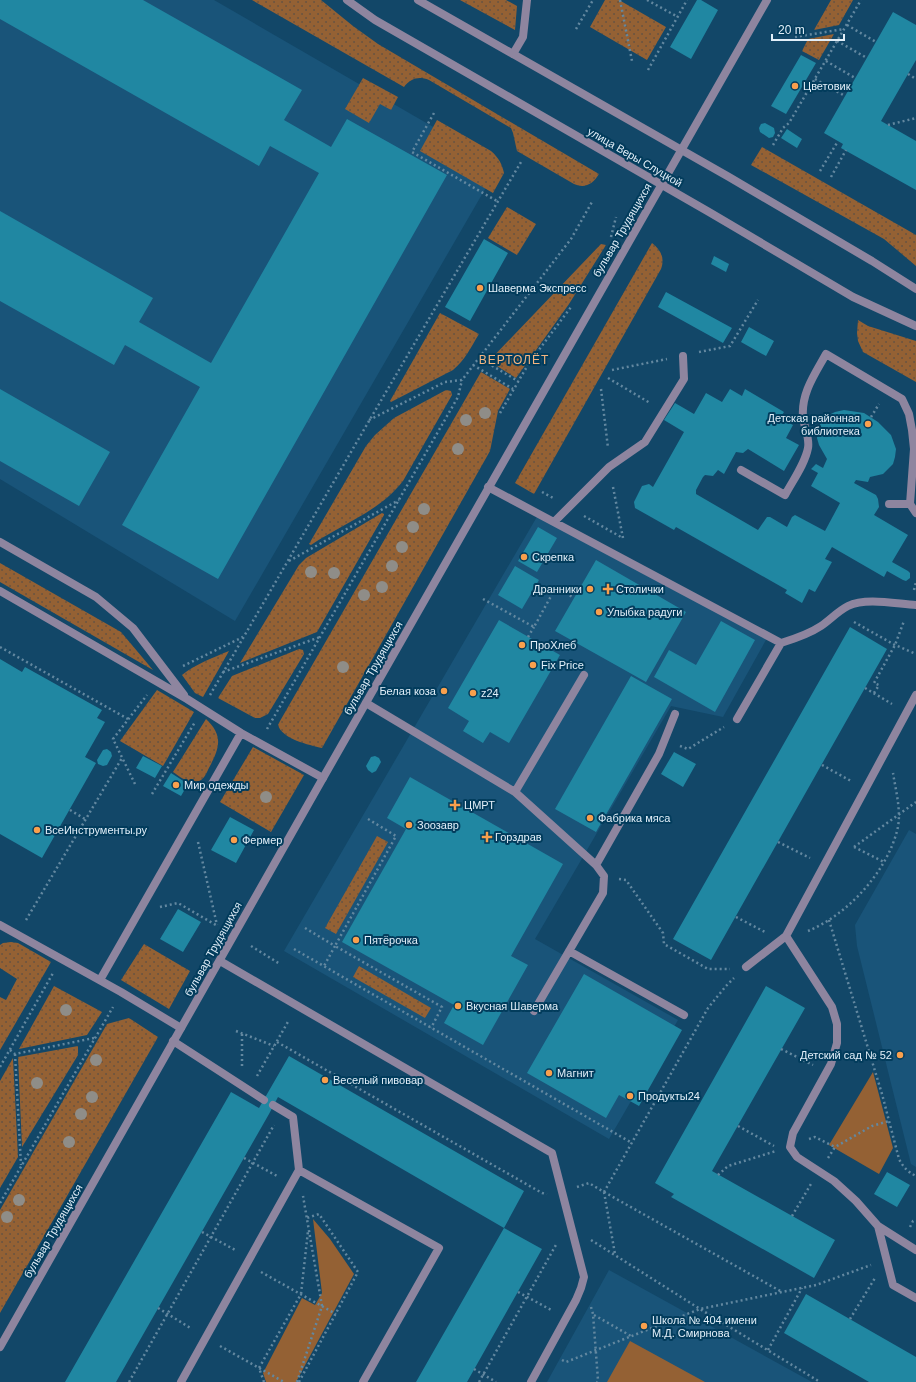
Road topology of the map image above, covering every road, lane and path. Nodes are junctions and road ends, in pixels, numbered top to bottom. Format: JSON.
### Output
{"nodes":[{"id":1,"x":347,"y":0,"type":"edge"},
{"id":2,"x":418,"y":0,"type":"edge"},
{"id":3,"x":527,"y":0,"type":"edge"},
{"id":4,"x":592,"y":0,"type":"edge"},
{"id":5,"x":620,"y":0,"type":"edge"},
{"id":6,"x":647,"y":0,"type":"edge"},
{"id":7,"x":687,"y":0,"type":"edge"},
{"id":8,"x":767,"y":0,"type":"edge"},
{"id":9,"x":861,"y":0,"type":"edge"},
{"id":10,"x":678,"y":17,"type":"junction"},
{"id":11,"x":847,"y":25,"type":"junction"},
{"id":12,"x":576,"y":29,"type":"dead end"},
{"id":13,"x":844,"y":29,"type":"junction"},
{"id":14,"x":795,"y":37,"type":"dead end"},
{"id":15,"x":837,"y":41,"type":"junction"},
{"id":16,"x":876,"y":42,"type":"dead end"},
{"id":17,"x":513,"y":54,"type":"junction"},
{"id":18,"x":867,"y":58,"type":"dead end"},
{"id":19,"x":632,"y":61,"type":"dead end"},
{"id":20,"x":826,"y":61,"type":"junction"},
{"id":21,"x":648,"y":70,"type":"dead end"},
{"id":22,"x":908,"y":74,"type":"dead end"},
{"id":23,"x":856,"y":78,"type":"dead end"},
{"id":24,"x":815,"y":79,"type":"junction"},
{"id":25,"x":916,"y":79,"type":"edge"},
{"id":26,"x":845,"y":96,"type":"dead end"},
{"id":27,"x":434,"y":113,"type":"dead end"},
{"id":28,"x":916,"y":118,"type":"edge"},
{"id":29,"x":888,"y":125,"type":"dead end"},
{"id":30,"x":838,"y":141,"type":"dead end"},
{"id":31,"x":773,"y":145,"type":"dead end"},
{"id":32,"x":681,"y":150,"type":"junction"},
{"id":33,"x":846,"y":150,"type":"dead end"},
{"id":34,"x":521,"y":162,"type":"dead end"},
{"id":35,"x":820,"y":171,"type":"dead end"},
{"id":36,"x":831,"y":177,"type":"dead end"},
{"id":37,"x":660,"y":185,"type":"junction"},
{"id":38,"x":497,"y":201,"type":"junction"},
{"id":39,"x":592,"y":202,"type":"dead end"},
{"id":40,"x":616,"y":217,"type":"dead end"},
{"id":41,"x":611,"y":238,"type":"dead end"},
{"id":42,"x":916,"y":289,"type":"edge"},
{"id":43,"x":574,"y":301,"type":"dead end"},
{"id":44,"x":916,"y":326,"type":"edge"},
{"id":45,"x":683,"y":356,"type":"dead end"},
{"id":46,"x":479,"y":358,"type":"junction"},
{"id":47,"x":473,"y":365,"type":"junction"},
{"id":48,"x":608,"y":378,"type":"dead end"},
{"id":49,"x":462,"y":380,"type":"junction"},
{"id":50,"x":518,"y":381,"type":"junction"},
{"id":51,"x":513,"y":389,"type":"junction"},
{"id":52,"x":664,"y":411,"type":"junction"},
{"id":53,"x":500,"y":413,"type":"dead end"},
{"id":54,"x":369,"y":421,"type":"junction"},
{"id":55,"x":741,"y":470,"type":"dead end"},
{"id":56,"x":488,"y":487,"type":"junction"},
{"id":57,"x":542,"y":492,"type":"dead end"},
{"id":58,"x":399,"y":500,"type":"junction"},
{"id":59,"x":889,"y":504,"type":"dead end"},
{"id":60,"x":910,"y":504,"type":"junction"},
{"id":61,"x":569,"y":507,"type":"junction"},
{"id":62,"x":916,"y":513,"type":"edge"},
{"id":63,"x":554,"y":522,"type":"junction"},
{"id":64,"x":623,"y":538,"type":"dead end"},
{"id":65,"x":0,"y":542,"type":"edge"},
{"id":66,"x":288,"y":562,"type":"junction"},
{"id":67,"x":916,"y":582,"type":"edge"},
{"id":68,"x":0,"y":591,"type":"edge"},
{"id":69,"x":574,"y":598,"type":"dead end"},
{"id":70,"x":483,"y":599,"type":"dead end"},
{"id":71,"x":913,"y":605,"type":"edge"},
{"id":72,"x":838,"y":612,"type":"junction"},
{"id":73,"x":534,"y":627,"type":"junction"},
{"id":74,"x":320,"y":637,"type":"junction"},
{"id":75,"x":528,"y":637,"type":"dead end"},
{"id":76,"x":781,"y":643,"type":"junction"},
{"id":77,"x":895,"y":645,"type":"junction"},
{"id":78,"x":0,"y":647,"type":"edge"},
{"id":79,"x":916,"y":654,"type":"edge"},
{"id":80,"x":223,"y":672,"type":"junction"},
{"id":81,"x":584,"y":675,"type":"dead end"},
{"id":82,"x":865,"y":688,"type":"dead end"},
{"id":83,"x":874,"y":694,"type":"junction"},
{"id":84,"x":916,"y":695,"type":"edge"},
{"id":85,"x":187,"y":699,"type":"junction"},
{"id":86,"x":366,"y":703,"type":"junction"},
{"id":87,"x":202,"y":709,"type":"junction"},
{"id":88,"x":906,"y":711,"type":"junction"},
{"id":89,"x":675,"y":714,"type":"dead end"},
{"id":90,"x":128,"y":719,"type":"dead end"},
{"id":91,"x":737,"y":719,"type":"joint"},
{"id":92,"x":266,"y":730,"type":"dead end"},
{"id":93,"x":241,"y":733,"type":"junction"},
{"id":94,"x":665,"y":740,"type":"junction"},
{"id":95,"x":889,"y":743,"type":"junction"},
{"id":96,"x":122,"y":757,"type":"dead end"},
{"id":97,"x":822,"y":765,"type":"dead end"},
{"id":98,"x":322,"y":778,"type":"junction"},
{"id":99,"x":865,"y":788,"type":"junction"},
{"id":100,"x":515,"y":792,"type":"junction"},
{"id":101,"x":152,"y":794,"type":"dead end"},
{"id":102,"x":915,"y":801,"type":"edge"},
{"id":103,"x":70,"y":810,"type":"dead end"},
{"id":104,"x":899,"y":814,"type":"junction"},
{"id":105,"x":193,"y":818,"type":"junction"},
{"id":106,"x":85,"y":819,"type":"junction"},
{"id":107,"x":368,"y":819,"type":"dead end"},
{"id":108,"x":838,"y":838,"type":"junction"},
{"id":109,"x":778,"y":842,"type":"dead end"},
{"id":110,"x":854,"y":847,"type":"junction"},
{"id":111,"x":884,"y":862,"type":"junction"},
{"id":112,"x":596,"y":865,"type":"junction"},
{"id":113,"x":823,"y":866,"type":"junction"},
{"id":114,"x":138,"y":913,"type":"junction"},
{"id":115,"x":736,"y":917,"type":"dead end"},
{"id":116,"x":829,"y":920,"type":"junction"},
{"id":117,"x":0,"y":925,"type":"edge"},
{"id":118,"x":305,"y":928,"type":"dead end"},
{"id":119,"x":17,"y":935,"type":"junction"},
{"id":120,"x":786,"y":936,"type":"junction"},
{"id":121,"x":251,"y":946,"type":"dead end"},
{"id":122,"x":335,"y":946,"type":"junction"},
{"id":123,"x":294,"y":949,"type":"dead end"},
{"id":124,"x":569,"y":951,"type":"junction"},
{"id":125,"x":62,"y":959,"type":"junction"},
{"id":126,"x":220,"y":961,"type":"junction"},
{"id":127,"x":280,"y":964,"type":"dead end"},
{"id":128,"x":324,"y":966,"type":"junction"},
{"id":129,"x":746,"y":967,"type":"joint"},
{"id":130,"x":100,"y":980,"type":"junction"},
{"id":131,"x":121,"y":992,"type":"junction"},
{"id":132,"x":534,"y":1011,"type":"dead end"},
{"id":133,"x":684,"y":1015,"type":"dead end"},
{"id":134,"x":289,"y":1019,"type":"dead end"},
{"id":135,"x":181,"y":1028,"type":"junction"},
{"id":136,"x":431,"y":1028,"type":"junction"},
{"id":137,"x":236,"y":1031,"type":"dead end"},
{"id":138,"x":242,"y":1034,"type":"junction"},
{"id":139,"x":95,"y":1038,"type":"junction"},
{"id":140,"x":173,"y":1041,"type":"junction"},
{"id":141,"x":277,"y":1042,"type":"junction"},
{"id":142,"x":274,"y":1046,"type":"junction"},
{"id":143,"x":781,"y":1049,"type":"dead end"},
{"id":144,"x":10,"y":1050,"type":"junction"},
{"id":145,"x":15,"y":1054,"type":"junction"},
{"id":146,"x":0,"y":1067,"type":"edge"},
{"id":147,"x":826,"y":1072,"type":"junction"},
{"id":148,"x":246,"y":1088,"type":"junction"},
{"id":149,"x":264,"y":1100,"type":"dead end"},
{"id":150,"x":273,"y":1105,"type":"dead end"},
{"id":151,"x":282,"y":1111,"type":"junction"},
{"id":152,"x":889,"y":1121,"type":"junction"},
{"id":153,"x":738,"y":1126,"type":"dead end"},
{"id":154,"x":632,"y":1143,"type":"junction"},
{"id":155,"x":835,"y":1147,"type":"dead end"},
{"id":156,"x":782,"y":1150,"type":"dead end"},
{"id":157,"x":244,"y":1158,"type":"dead end"},
{"id":158,"x":252,"y":1163,"type":"junction"},
{"id":159,"x":21,"y":1166,"type":"junction"},
{"id":160,"x":299,"y":1170,"type":"junction"},
{"id":161,"x":916,"y":1176,"type":"edge"},
{"id":162,"x":291,"y":1185,"type":"junction"},
{"id":163,"x":562,"y":1192,"type":"junction"},
{"id":164,"x":604,"y":1192,"type":"junction"},
{"id":165,"x":0,"y":1203,"type":"edge"},
{"id":166,"x":307,"y":1218,"type":"junction"},
{"id":167,"x":878,"y":1226,"type":"junction"},
{"id":168,"x":309,"y":1228,"type":"junction"},
{"id":169,"x":202,"y":1232,"type":"dead end"},
{"id":170,"x":574,"y":1236,"type":"junction"},
{"id":171,"x":212,"y":1237,"type":"junction"},
{"id":172,"x":916,"y":1250,"type":"edge"},
{"id":173,"x":615,"y":1255,"type":"junction"},
{"id":174,"x":886,"y":1259,"type":"junction"},
{"id":175,"x":248,"y":1261,"type":"junction"},
{"id":176,"x":581,"y":1288,"type":"junction"},
{"id":177,"x":802,"y":1288,"type":"junction"},
{"id":178,"x":518,"y":1292,"type":"dead end"},
{"id":179,"x":782,"y":1292,"type":"junction"},
{"id":180,"x":301,"y":1294,"type":"junction"},
{"id":181,"x":527,"y":1297,"type":"junction"},
{"id":182,"x":916,"y":1298,"type":"edge"},
{"id":183,"x":322,"y":1306,"type":"junction"},
{"id":184,"x":158,"y":1308,"type":"dead end"},
{"id":185,"x":700,"y":1309,"type":"junction"},
{"id":186,"x":336,"y":1314,"type":"junction"},
{"id":187,"x":593,"y":1314,"type":"junction"},
{"id":188,"x":167,"y":1315,"type":"junction"},
{"id":189,"x":566,"y":1318,"type":"junction"},
{"id":190,"x":850,"y":1319,"type":"dead end"},
{"id":191,"x":632,"y":1336,"type":"junction"},
{"id":192,"x":206,"y":1338,"type":"junction"},
{"id":193,"x":0,"y":1347,"type":"edge"},
{"id":194,"x":596,"y":1350,"type":"junction"},
{"id":195,"x":768,"y":1350,"type":"junction"},
{"id":196,"x":548,"y":1352,"type":"junction"},
{"id":197,"x":259,"y":1368,"type":"junction"},
{"id":198,"x":474,"y":1369,"type":"dead end"},
{"id":199,"x":483,"y":1374,"type":"junction"},
{"id":200,"x":129,"y":1382,"type":"edge"},
{"id":201,"x":181,"y":1382,"type":"edge"},
{"id":202,"x":264,"y":1382,"type":"edge"},
{"id":203,"x":284,"y":1382,"type":"edge"},
{"id":204,"x":298,"y":1382,"type":"edge"},
{"id":205,"x":363,"y":1382,"type":"edge"},
{"id":206,"x":478,"y":1382,"type":"edge"},
{"id":207,"x":496,"y":1382,"type":"edge"},
{"id":208,"x":530,"y":1382,"type":"edge"},
{"id":209,"x":597,"y":1382,"type":"edge"},
{"id":210,"x":820,"y":1382,"type":"edge"}],
"edges":[{"from":1,"to":37,"type":"street","name":"улица Веры Слуцкой"},
{"from":2,"to":17,"type":"street"},
{"from":3,"to":17,"type":"street"},
{"from":4,"to":12,"type":"path"},
{"from":5,"to":19,"type":"path"},
{"from":6,"to":10,"type":"path"},
{"from":7,"to":10,"type":"path"},
{"from":8,"to":32,"type":"street","name":"бульвар Трудящихся"},
{"from":9,"to":11,"type":"path"},
{"from":10,"to":21,"type":"path"},
{"from":11,"to":13,"type":"path"},
{"from":11,"to":16,"type":"path"},
{"from":13,"to":14,"type":"path"},
{"from":13,"to":15,"type":"path"},
{"from":15,"to":18,"type":"path"},
{"from":15,"to":20,"type":"path"},
{"from":17,"to":32,"type":"street"},
{"from":20,"to":23,"type":"path"},
{"from":20,"to":24,"type":"path"},
{"from":22,"to":25,"type":"path"},
{"from":24,"to":26,"type":"path"},
{"from":24,"to":31,"type":"path"},
{"from":27,"to":38,"type":"path"},
{"from":28,"to":29,"type":"path"},
{"from":30,"to":35,"type":"path"},
{"from":32,"to":37,"type":"street","name":"бульвар Трудящихся"},
{"from":32,"to":42,"type":"street"},
{"from":33,"to":36,"type":"path"},
{"from":34,"to":38,"type":"path"},
{"from":37,"to":44,"type":"street","name":"улица Веры Слуцкой"},
{"from":37,"to":56,"type":"street","name":"бульвар Трудящихся"},
{"from":38,"to":54,"type":"path"},
{"from":39,"to":46,"type":"path"},
{"from":40,"to":41,"type":"path"},
{"from":43,"to":50,"type":"path"},
{"from":45,"to":52,"type":"street"},
{"from":46,"to":47,"type":"path"},
{"from":46,"to":50,"type":"path"},
{"from":47,"to":49,"type":"path"},
{"from":47,"to":51,"type":"path"},
{"from":48,"to":52,"type":"path"},
{"from":49,"to":54,"type":"path"},
{"from":49,"to":58,"type":"path"},
{"from":50,"to":51,"type":"path"},
{"from":51,"to":53,"type":"path"},
{"from":52,"to":61,"type":"street"},
{"from":54,"to":66,"type":"path"},
{"from":55,"to":60,"type":"street"},
{"from":56,"to":63,"type":"street"},
{"from":56,"to":86,"type":"street","name":"бульвар Трудящихся"},
{"from":57,"to":61,"type":"path"},
{"from":58,"to":66,"type":"path"},
{"from":58,"to":74,"type":"path"},
{"from":59,"to":60,"type":"street"},
{"from":60,"to":62,"type":"street"},
{"from":61,"to":63,"type":"street"},
{"from":61,"to":64,"type":"path"},
{"from":63,"to":76,"type":"street"},
{"from":65,"to":85,"type":"street"},
{"from":66,"to":80,"type":"path"},
{"from":67,"to":71,"type":"path"},
{"from":68,"to":85,"type":"street"},
{"from":69,"to":73,"type":"path"},
{"from":70,"to":73,"type":"path"},
{"from":71,"to":72,"type":"street"},
{"from":71,"to":77,"type":"path"},
{"from":72,"to":76,"type":"street"},
{"from":72,"to":77,"type":"path"},
{"from":73,"to":75,"type":"path"},
{"from":74,"to":80,"type":"path"},
{"from":74,"to":92,"type":"path"},
{"from":76,"to":91,"type":"street"},
{"from":77,"to":79,"type":"path"},
{"from":77,"to":83,"type":"path"},
{"from":78,"to":90,"type":"path"},
{"from":80,"to":87,"type":"path"},
{"from":81,"to":100,"type":"street"},
{"from":82,"to":83,"type":"path"},
{"from":83,"to":88,"type":"path"},
{"from":84,"to":88,"type":"street"},
{"from":85,"to":87,"type":"street"},
{"from":86,"to":98,"type":"street","name":"бульвар Трудящихся"},
{"from":86,"to":100,"type":"street"},
{"from":87,"to":93,"type":"street"},
{"from":87,"to":101,"type":"path"},
{"from":88,"to":95,"type":"street"},
{"from":89,"to":94,"type":"street"},
{"from":91,"to":94,"type":"path"},
{"from":93,"to":98,"type":"street"},
{"from":93,"to":105,"type":"street"},
{"from":94,"to":112,"type":"street"},
{"from":95,"to":99,"type":"street"},
{"from":95,"to":104,"type":"path"},
{"from":96,"to":106,"type":"path"},
{"from":97,"to":99,"type":"path"},
{"from":98,"to":126,"type":"street","name":"бульвар Трудящихся"},
{"from":99,"to":108,"type":"street"},
{"from":100,"to":112,"type":"street"},
{"from":102,"to":104,"type":"path"},
{"from":103,"to":106,"type":"path"},
{"from":104,"to":110,"type":"path"},
{"from":104,"to":111,"type":"path"},
{"from":105,"to":114,"type":"street"},
{"from":105,"to":114,"type":"path"},
{"from":106,"to":119,"type":"path"},
{"from":107,"to":122,"type":"path"},
{"from":108,"to":110,"type":"path"},
{"from":108,"to":113,"type":"street"},
{"from":109,"to":113,"type":"path"},
{"from":110,"to":111,"type":"path"},
{"from":111,"to":116,"type":"path"},
{"from":112,"to":124,"type":"street"},
{"from":113,"to":120,"type":"street"},
{"from":114,"to":130,"type":"street"},
{"from":115,"to":120,"type":"path"},
{"from":116,"to":120,"type":"path"},
{"from":116,"to":152,"type":"path"},
{"from":117,"to":119,"type":"street"},
{"from":118,"to":122,"type":"path"},
{"from":119,"to":125,"type":"street"},
{"from":120,"to":129,"type":"street"},
{"from":120,"to":147,"type":"street"},
{"from":121,"to":127,"type":"path"},
{"from":122,"to":128,"type":"path"},
{"from":122,"to":136,"type":"path"},
{"from":123,"to":128,"type":"path"},
{"from":124,"to":132,"type":"street"},
{"from":124,"to":133,"type":"street"},
{"from":125,"to":130,"type":"street"},
{"from":125,"to":144,"type":"path"},
{"from":126,"to":135,"type":"street","name":"бульвар Трудящихся"},
{"from":126,"to":163,"type":"street"},
{"from":128,"to":136,"type":"path"},
{"from":129,"to":154,"type":"path"},
{"from":130,"to":131,"type":"street"},
{"from":131,"to":135,"type":"street"},
{"from":131,"to":139,"type":"path"},
{"from":134,"to":141,"type":"path"},
{"from":135,"to":140,"type":"street","name":"бульвар Трудящихся"},
{"from":136,"to":154,"type":"path"},
{"from":137,"to":138,"type":"path"},
{"from":138,"to":142,"type":"path"},
{"from":138,"to":148,"type":"path"},
{"from":139,"to":145,"type":"path"},
{"from":139,"to":159,"type":"path"},
{"from":140,"to":148,"type":"street"},
{"from":140,"to":193,"type":"street","name":"бульвар Трудящихся"},
{"from":141,"to":142,"type":"path"},
{"from":141,"to":163,"type":"path"},
{"from":142,"to":148,"type":"path"},
{"from":143,"to":147,"type":"path"},
{"from":144,"to":145,"type":"path"},
{"from":144,"to":146,"type":"path"},
{"from":145,"to":159,"type":"path"},
{"from":147,"to":167,"type":"street"},
{"from":148,"to":149,"type":"street"},
{"from":150,"to":151,"type":"street"},
{"from":151,"to":158,"type":"path"},
{"from":151,"to":160,"type":"street"},
{"from":152,"to":155,"type":"path"},
{"from":152,"to":161,"type":"path"},
{"from":153,"to":156,"type":"path"},
{"from":154,"to":164,"type":"path"},
{"from":157,"to":158,"type":"path"},
{"from":158,"to":162,"type":"path"},
{"from":158,"to":171,"type":"path"},
{"from":159,"to":165,"type":"path"},
{"from":160,"to":162,"type":"street"},
{"from":160,"to":166,"type":"path"},
{"from":160,"to":205,"type":"street"},
{"from":162,"to":175,"type":"street"},
{"from":163,"to":164,"type":"path"},
{"from":163,"to":170,"type":"street"},
{"from":164,"to":173,"type":"path"},
{"from":164,"to":179,"type":"path"},
{"from":166,"to":168,"type":"path"},
{"from":166,"to":186,"type":"path"},
{"from":167,"to":172,"type":"street"},
{"from":167,"to":174,"type":"street"},
{"from":168,"to":180,"type":"path"},
{"from":168,"to":183,"type":"path"},
{"from":169,"to":171,"type":"path"},
{"from":170,"to":173,"type":"path"},
{"from":170,"to":176,"type":"street"},
{"from":170,"to":181,"type":"path"},
{"from":171,"to":175,"type":"path"},
{"from":171,"to":188,"type":"path"},
{"from":173,"to":185,"type":"path"},
{"from":174,"to":177,"type":"path"},
{"from":174,"to":182,"type":"street"},
{"from":174,"to":190,"type":"path"},
{"from":175,"to":180,"type":"path"},
{"from":175,"to":192,"type":"street"},
{"from":176,"to":187,"type":"path"},
{"from":176,"to":189,"type":"street"},
{"from":177,"to":179,"type":"path"},
{"from":177,"to":195,"type":"path"},
{"from":178,"to":181,"type":"path"},
{"from":179,"to":185,"type":"path"},
{"from":180,"to":183,"type":"path"},
{"from":180,"to":197,"type":"path"},
{"from":181,"to":189,"type":"path"},
{"from":181,"to":199,"type":"path"},
{"from":183,"to":186,"type":"path"},
{"from":183,"to":204,"type":"path"},
{"from":184,"to":188,"type":"path"},
{"from":185,"to":191,"type":"path"},
{"from":185,"to":195,"type":"path"},
{"from":186,"to":204,"type":"path"},
{"from":187,"to":191,"type":"path"},
{"from":187,"to":194,"type":"path"},
{"from":188,"to":192,"type":"path"},
{"from":188,"to":200,"type":"path"},
{"from":189,"to":196,"type":"street"},
{"from":191,"to":194,"type":"path"},
{"from":192,"to":197,"type":"path"},
{"from":192,"to":201,"type":"street"},
{"from":194,"to":196,"type":"path"},
{"from":194,"to":209,"type":"path"},
{"from":195,"to":210,"type":"path"},
{"from":196,"to":208,"type":"street"},
{"from":197,"to":202,"type":"path"},
{"from":197,"to":203,"type":"path"},
{"from":198,"to":199,"type":"path"},
{"from":199,"to":206,"type":"path"},
{"from":199,"to":207,"type":"path"}]}
